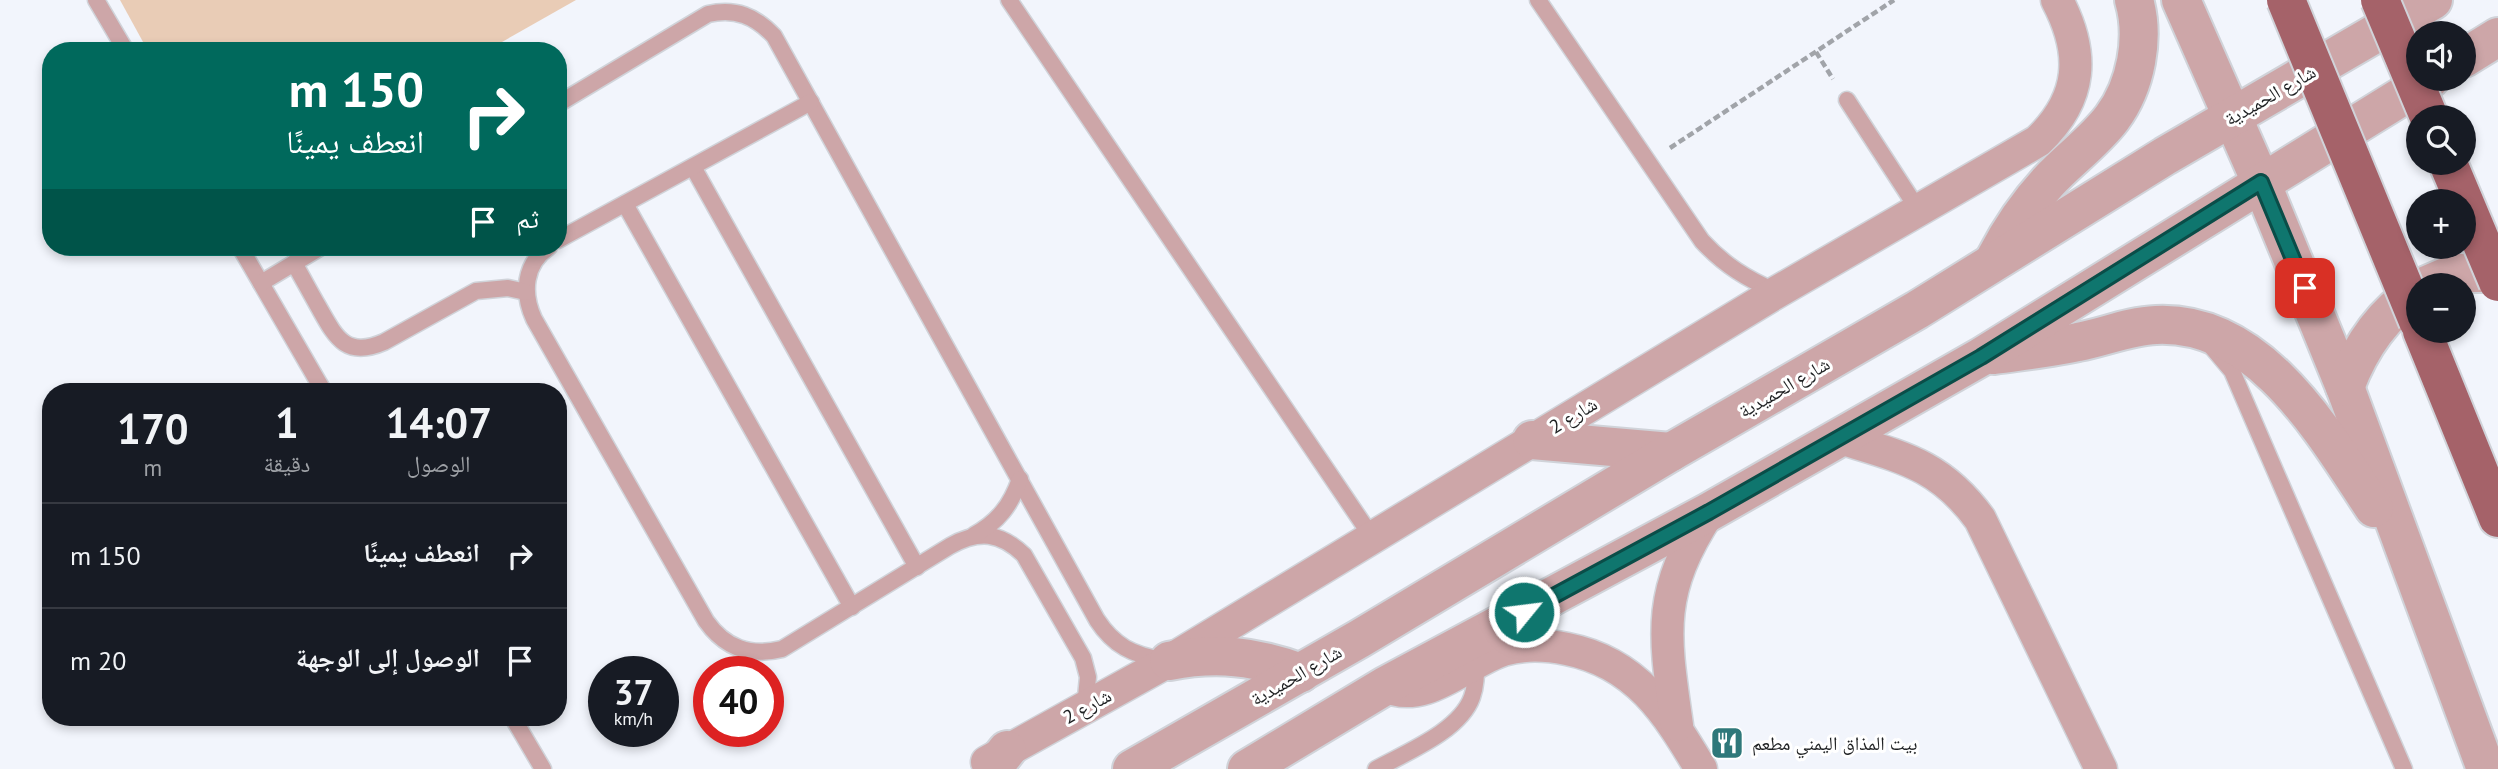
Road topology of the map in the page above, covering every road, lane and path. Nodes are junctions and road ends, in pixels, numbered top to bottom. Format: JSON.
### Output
{"nodes":[{"id":1,"x":96,"y":0,"type":"edge"},
{"id":2,"x":1009,"y":0,"type":"edge"},
{"id":3,"x":1538,"y":0,"type":"edge"},
{"id":4,"x":1894,"y":0,"type":"edge"},
{"id":5,"x":2057,"y":0,"type":"edge"},
{"id":6,"x":2134,"y":0,"type":"edge"},
{"id":7,"x":2181,"y":0,"type":"edge"},
{"id":8,"x":2286,"y":0,"type":"edge"},
{"id":9,"x":2380,"y":0,"type":"edge"},
{"id":10,"x":2433,"y":0,"type":"edge"},
{"id":11,"x":2498,"y":37,"type":"edge"},
{"id":12,"x":121,"y":42,"type":"edge"},
{"id":13,"x":2476,"y":51,"type":"edge"},
{"id":14,"x":2410,"y":91,"type":"edge"},
{"id":15,"x":567,"y":99,"type":"edge"},
{"id":16,"x":1847,"y":100,"type":"dead end"},
{"id":17,"x":811,"y":102,"type":"junction"},
{"id":18,"x":2424,"y":105,"type":"edge"},
{"id":19,"x":2231,"y":117,"type":"junction"},
{"id":20,"x":1649,"y":163,"type":"junction"},
{"id":21,"x":693,"y":167,"type":"junction"},
{"id":22,"x":2453,"y":175,"type":"edge"},
{"id":23,"x":2261,"y":182,"type":"junction"},
{"id":24,"x":625,"y":204,"type":"junction"},
{"id":25,"x":1919,"y":211,"type":"junction"},
{"id":26,"x":567,"y":235,"type":"edge"},
{"id":27,"x":245,"y":256,"type":"edge"},
{"id":28,"x":306,"y":256,"type":"edge"},
{"id":29,"x":540,"y":256,"type":"edge"},
{"id":30,"x":1992,"y":262,"type":"junction"},
{"id":31,"x":294,"y":263,"type":"junction"},
{"id":32,"x":2455,"y":273,"type":"edge"},
{"id":33,"x":2498,"y":273,"type":"edge"},
{"id":34,"x":2498,"y":282,"type":"edge"},
{"id":35,"x":261,"y":283,"type":"junction"},
{"id":36,"x":526,"y":292,"type":"junction"},
{"id":37,"x":1777,"y":292,"type":"junction"},
{"id":38,"x":2406,"y":292,"type":"edge"},
{"id":39,"x":2406,"y":300,"type":"edge"},
{"id":40,"x":2196,"y":328,"type":"junction"},
{"id":41,"x":2427,"y":343,"type":"edge"},
{"id":42,"x":1981,"y":357,"type":"junction"},
{"id":43,"x":319,"y":383,"type":"edge"},
{"id":44,"x":2345,"y":387,"type":"junction"},
{"id":45,"x":1840,"y":438,"type":"junction"},
{"id":46,"x":1532,"y":440,"type":"junction"},
{"id":47,"x":1671,"y":452,"type":"junction"},
{"id":48,"x":1020,"y":480,"type":"junction"},
{"id":49,"x":1709,"y":512,"type":"junction"},
{"id":50,"x":2498,"y":518,"type":"edge"},
{"id":51,"x":974,"y":536,"type":"junction"},
{"id":52,"x":1372,"y":537,"type":"junction"},
{"id":53,"x":2407,"y":558,"type":"junction"},
{"id":54,"x":917,"y":567,"type":"junction"},
{"id":55,"x":852,"y":607,"type":"junction"},
{"id":56,"x":1169,"y":661,"type":"junction"},
{"id":57,"x":1476,"y":664,"type":"junction"},
{"id":58,"x":1301,"y":673,"type":"junction"},
{"id":59,"x":1385,"y":686,"type":"junction"},
{"id":60,"x":1085,"y":708,"type":"junction"},
{"id":61,"x":518,"y":726,"type":"edge"},
{"id":62,"x":1678,"y":730,"type":"junction"},
{"id":63,"x":1000,"y":760,"type":"edge"},
{"id":64,"x":543,"y":769,"type":"edge"},
{"id":65,"x":974,"y":769,"type":"edge"},
{"id":66,"x":1132,"y":769,"type":"edge"},
{"id":67,"x":1247,"y":769,"type":"edge"},
{"id":68,"x":1376,"y":769,"type":"edge"},
{"id":69,"x":1701,"y":769,"type":"edge"},
{"id":70,"x":2101,"y":769,"type":"edge"},
{"id":71,"x":2403,"y":769,"type":"edge"},
{"id":72,"x":2486,"y":769,"type":"edge"}],
"edges":[{"from":1,"to":12,"type":"lane"},
{"from":2,"to":52,"type":"lane"},
{"from":3,"to":20,"type":"lane"},
{"from":4,"to":20,"type":"path"},
{"from":5,"to":25,"type":"street","name":"شارع 2"},
{"from":6,"to":30,"type":"street"},
{"from":7,"to":19,"type":"street"},
{"from":8,"to":38,"type":"main road","bridge":true},
{"from":9,"to":18,"type":"main road","bridge":true},
{"from":10,"to":19,"type":"street","name":"شارع الحميدية"},
{"from":11,"to":13,"type":"street"},
{"from":14,"to":23,"type":"street"},
{"from":15,"to":17,"type":"lane"},
{"from":16,"to":25,"type":"lane"},
{"from":17,"to":21,"type":"lane"},
{"from":17,"to":48,"type":"lane"},
{"from":19,"to":23,"type":"street"},
{"from":19,"to":30,"type":"street","name":"شارع الحميدية"},
{"from":20,"to":37,"type":"lane"},
{"from":21,"to":24,"type":"lane"},
{"from":21,"to":54,"type":"lane"},
{"from":22,"to":34,"type":"main road","bridge":true},
{"from":23,"to":42,"type":"street"},
{"from":23,"to":44,"type":"street"},
{"from":24,"to":26,"type":"lane"},
{"from":24,"to":55,"type":"lane"},
{"from":25,"to":37,"type":"street","name":"شارع 2"},
{"from":27,"to":35,"type":"lane"},
{"from":28,"to":31,"type":"lane"},
{"from":29,"to":36,"type":"lane"},
{"from":30,"to":47,"type":"street","name":"شارع الحميدية"},
{"from":31,"to":35,"type":"lane"},
{"from":31,"to":36,"type":"lane"},
{"from":32,"to":33,"type":"street"},
{"from":35,"to":43,"type":"lane"},
{"from":36,"to":55,"type":"lane"},
{"from":37,"to":46,"type":"street","name":"شارع 2"},
{"from":39,"to":44,"type":"street"},
{"from":40,"to":42,"type":"street"},
{"from":40,"to":53,"type":"street"},
{"from":40,"to":71,"type":"lane"},
{"from":41,"to":50,"type":"main road"},
{"from":42,"to":45,"type":"street"},
{"from":44,"to":53,"type":"street"},
{"from":45,"to":49,"type":"street"},
{"from":45,"to":70,"type":"street"},
{"from":46,"to":47,"type":"street"},
{"from":46,"to":52,"type":"street","name":"شارع 2"},
{"from":47,"to":58,"type":"street","name":"شارع الحميدية"},
{"from":48,"to":51,"type":"lane"},
{"from":48,"to":56,"type":"lane"},
{"from":49,"to":59,"type":"street"},
{"from":49,"to":62,"type":"street"},
{"from":51,"to":54,"type":"lane"},
{"from":51,"to":60,"type":"lane"},
{"from":52,"to":56,"type":"street","name":"شارع 2"},
{"from":53,"to":72,"type":"street"},
{"from":54,"to":55,"type":"lane"},
{"from":56,"to":58,"type":"street"},
{"from":56,"to":60,"type":"street","name":"شارع 2"},
{"from":57,"to":59,"type":"street"},
{"from":57,"to":62,"type":"street"},
{"from":57,"to":68,"type":"lane"},
{"from":58,"to":66,"type":"street","name":"شارع الحميدية"},
{"from":59,"to":67,"type":"street"},
{"from":60,"to":63,"type":"street","name":"شارع 2"},
{"from":61,"to":64,"type":"lane"},
{"from":62,"to":69,"type":"street"},
{"from":63,"to":65,"type":"street","name":"شارع 2"}]}
